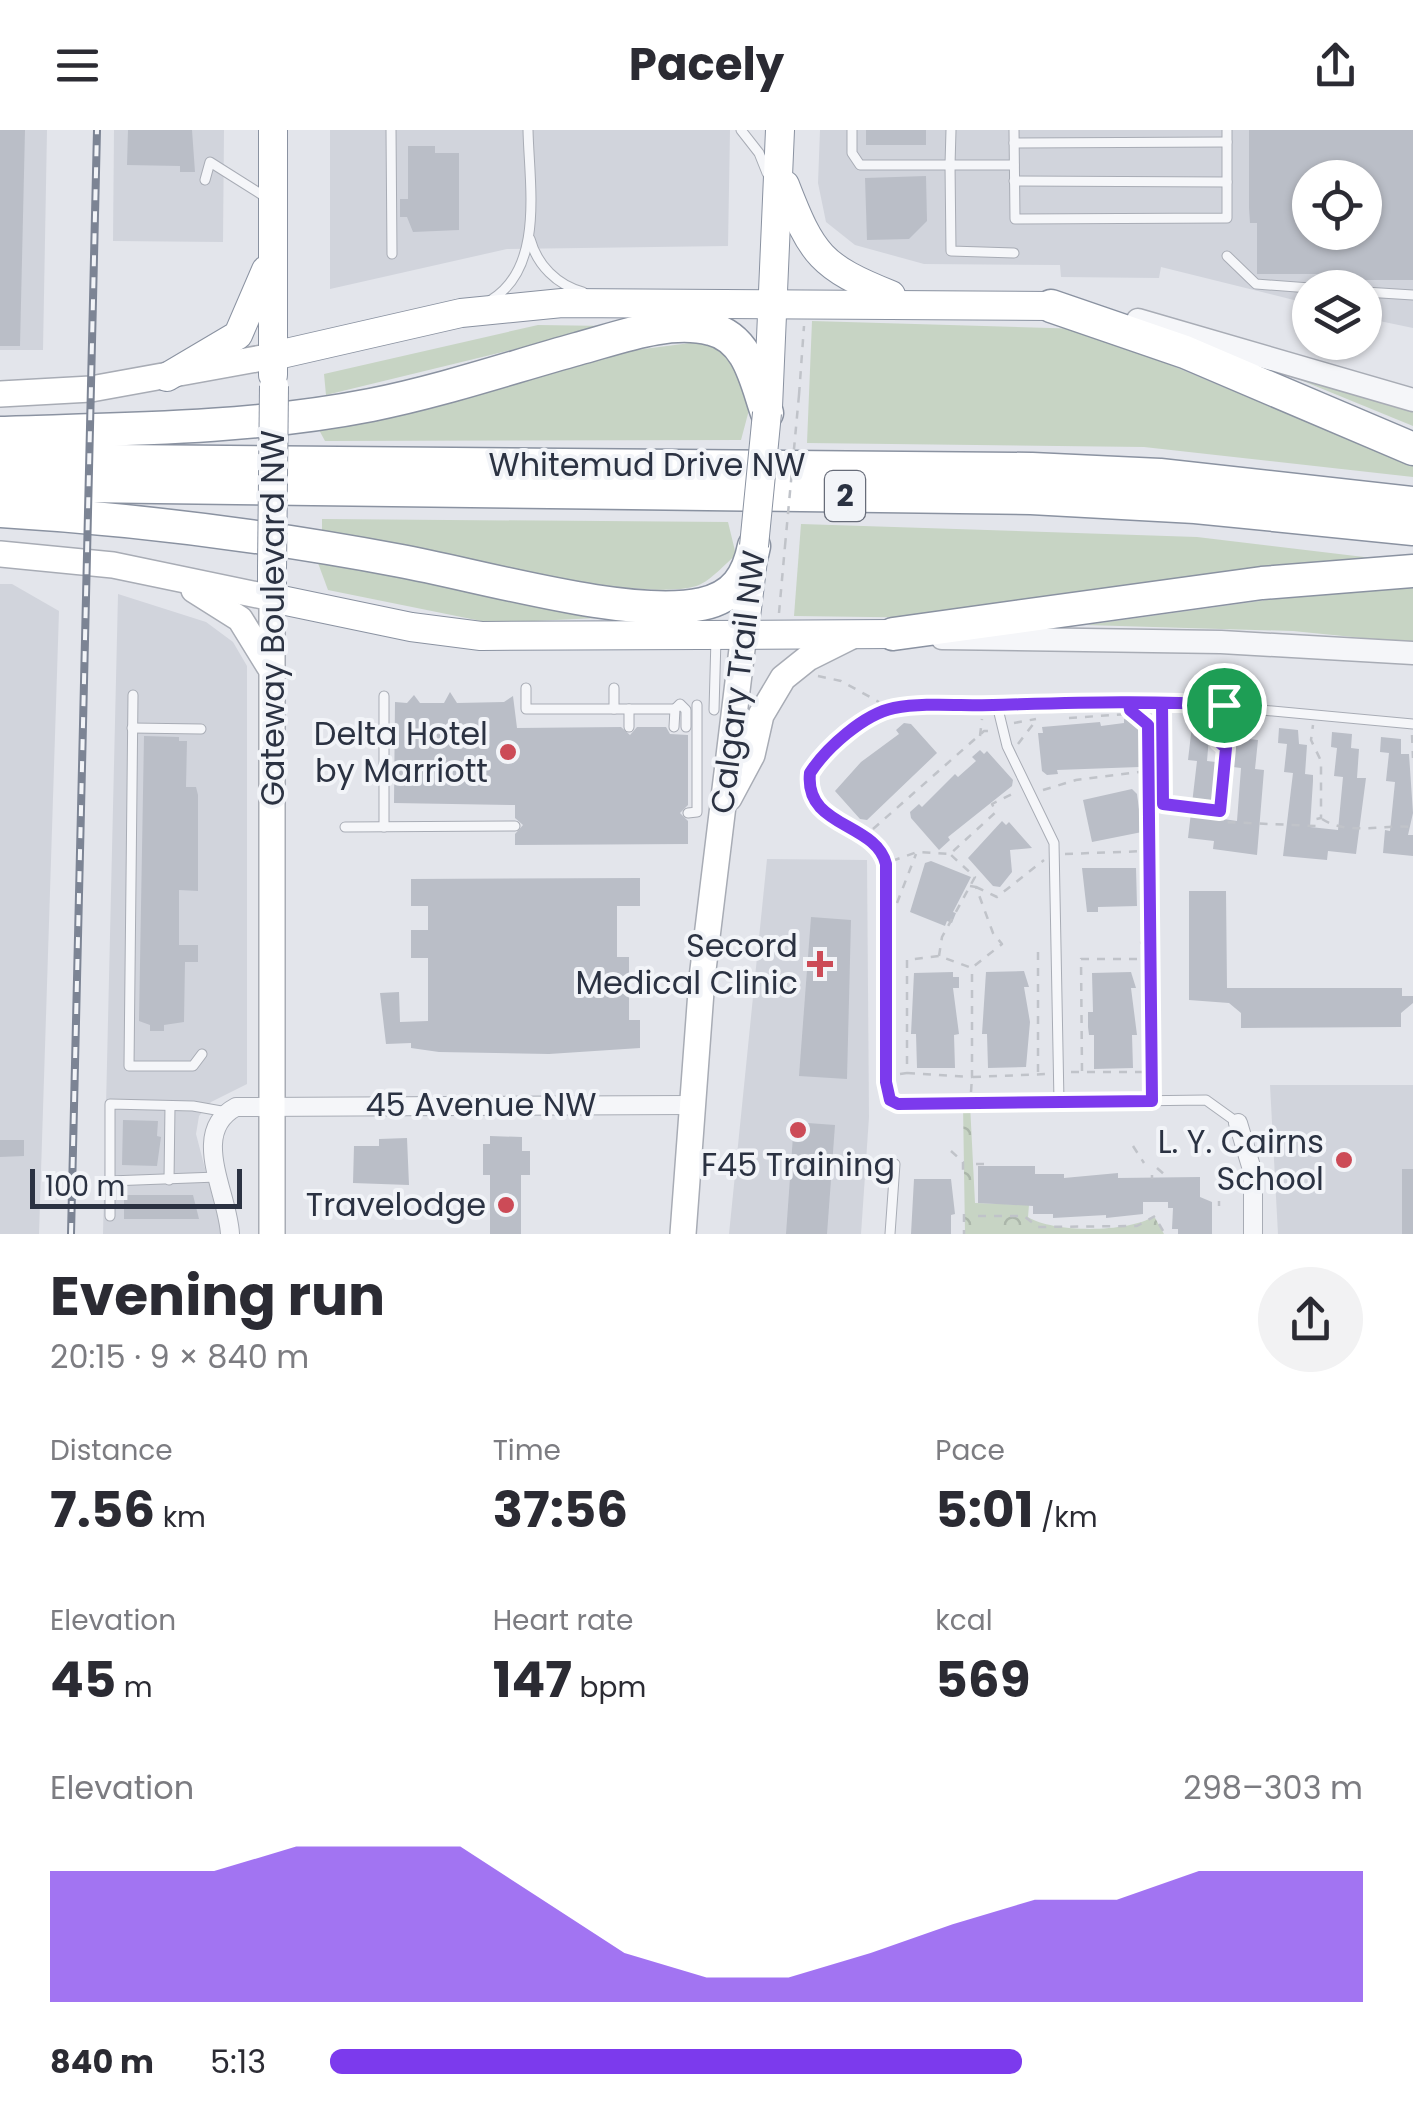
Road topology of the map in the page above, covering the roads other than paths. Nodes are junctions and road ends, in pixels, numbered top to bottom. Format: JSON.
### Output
{"nodes":[{"id":1,"x":274,"y":130,"type":"edge"},
{"id":2,"x":391,"y":130,"type":"edge"},
{"id":3,"x":528,"y":130,"type":"edge"},
{"id":4,"x":741,"y":130,"type":"edge"},
{"id":5,"x":780,"y":130,"type":"edge"},
{"id":6,"x":852,"y":130,"type":"edge"},
{"id":7,"x":951,"y":130,"type":"edge"},
{"id":8,"x":1014,"y":130,"type":"edge"},
{"id":9,"x":1227,"y":130,"type":"edge"},
{"id":10,"x":1227,"y":142,"type":"junction"},
{"id":11,"x":1014,"y":143,"type":"junction"},
{"id":12,"x":950,"y":165,"type":"junction"},
{"id":13,"x":1014,"y":165,"type":"junction"},
{"id":14,"x":780,"y":170,"type":"junction"},
{"id":15,"x":205,"y":180,"type":"dead end"},
{"id":16,"x":1014,"y":181,"type":"junction"},
{"id":17,"x":1227,"y":182,"type":"junction"},
{"id":18,"x":274,"y":203,"type":"junction"},
{"id":19,"x":779,"y":219,"type":"junction"},
{"id":20,"x":529,"y":236,"type":"junction"},
{"id":21,"x":273,"y":250,"type":"junction"},
{"id":22,"x":1014,"y":253,"type":"dead end"},
{"id":23,"x":392,"y":254,"type":"dead end"},
{"id":24,"x":1228,"y":256,"type":"dead end"},
{"id":25,"x":1292,"y":287,"type":"edge"},
{"id":26,"x":1382,"y":293,"type":"edge"},
{"id":27,"x":1413,"y":295,"type":"edge"},
{"id":28,"x":620,"y":301,"type":"junction"},
{"id":29,"x":906,"y":301,"type":"junction"},
{"id":30,"x":774,"y":302,"type":"junction"},
{"id":31,"x":1050,"y":306,"type":"junction"},
{"id":32,"x":461,"y":313,"type":"junction"},
{"id":33,"x":273,"y":356,"type":"junction"},
{"id":34,"x":167,"y":377,"type":"junction"},
{"id":35,"x":0,"y":394,"type":"edge"},
{"id":36,"x":1413,"y":400,"type":"edge"},
{"id":37,"x":767,"y":413,"type":"junction"},
{"id":38,"x":0,"y":433,"type":"edge"},
{"id":39,"x":1413,"y":449,"type":"edge"},
{"id":40,"x":0,"y":460,"type":"edge"},
{"id":41,"x":0,"y":485,"type":"edge"},
{"id":42,"x":1413,"y":503,"type":"edge"},
{"id":43,"x":0,"y":511,"type":"edge"},
{"id":44,"x":1413,"y":529,"type":"edge"},
{"id":45,"x":770,"y":546,"type":"junction"},
{"id":46,"x":0,"y":554,"type":"edge"},
{"id":47,"x":113,"y":565,"type":"junction"},
{"id":48,"x":1413,"y":571,"type":"edge"},
{"id":49,"x":272,"y":598,"type":"junction"},
{"id":50,"x":730,"y":633,"type":"junction"},
{"id":51,"x":894,"y":634,"type":"junction"},
{"id":52,"x":852,"y":636,"type":"junction"},
{"id":53,"x":1413,"y":653,"type":"edge"},
{"id":54,"x":273,"y":674,"type":"junction"},
{"id":55,"x":526,"y":688,"type":"dead end"},
{"id":56,"x":614,"y":688,"type":"dead end"},
{"id":57,"x":133,"y":694,"type":"dead end"},
{"id":58,"x":384,"y":696,"type":"dead end"},
{"id":59,"x":678,"y":703,"type":"junction"},
{"id":60,"x":1162,"y":703,"type":"junction"},
{"id":61,"x":698,"y":705,"type":"dead end"},
{"id":62,"x":996,"y":705,"type":"junction"},
{"id":63,"x":614,"y":709,"type":"junction"},
{"id":64,"x":629,"y":709,"type":"junction"},
{"id":65,"x":714,"y":710,"type":"dead end"},
{"id":66,"x":1413,"y":724,"type":"edge"},
{"id":67,"x":686,"y":727,"type":"dead end"},
{"id":68,"x":132,"y":728,"type":"junction"},
{"id":69,"x":628,"y":728,"type":"dead end"},
{"id":70,"x":674,"y":728,"type":"dead end"},
{"id":71,"x":201,"y":729,"type":"dead end"},
{"id":72,"x":1163,"y":804,"type":"road end"},
{"id":73,"x":722,"y":811,"type":"junction"},
{"id":74,"x":688,"y":813,"type":"dead end"},
{"id":75,"x":515,"y":826,"type":"dead end"},
{"id":76,"x":384,"y":827,"type":"junction"},
{"id":77,"x":346,"y":828,"type":"dead end"},
{"id":78,"x":202,"y":1054,"type":"dead end"},
{"id":79,"x":1059,"y":1102,"type":"junction"},
{"id":80,"x":170,"y":1106,"type":"junction"},
{"id":81,"x":272,"y":1106,"type":"junction"},
{"id":82,"x":690,"y":1106,"type":"junction"},
{"id":83,"x":227,"y":1112,"type":"junction"},
{"id":84,"x":1238,"y":1123,"type":"joint"},
{"id":85,"x":896,"y":1164,"type":"dead end"},
{"id":86,"x":220,"y":1176,"type":"junction"},
{"id":87,"x":169,"y":1180,"type":"junction"},
{"id":88,"x":110,"y":1181,"type":"junction"},
{"id":89,"x":110,"y":1216,"type":"dead end"},
{"id":90,"x":230,"y":1234,"type":"edge"},
{"id":91,"x":272,"y":1234,"type":"edge"},
{"id":92,"x":683,"y":1234,"type":"edge"},
{"id":93,"x":890,"y":1234,"type":"edge"},
{"id":94,"x":1253,"y":1234,"type":"edge"}],
"edges":[{"from":1,"to":18,"type":"highway","name":"Gateway Boulevard NW"},
{"from":2,"to":23,"type":"lane"},
{"from":3,"to":20,"type":"lane"},
{"from":4,"to":19,"type":"lane"},
{"from":5,"to":14,"type":"highway","name":"Calgary Trail NW"},
{"from":6,"to":12,"type":"lane"},
{"from":7,"to":12,"type":"lane"},
{"from":8,"to":11,"type":"lane"},
{"from":9,"to":10,"type":"lane"},
{"from":10,"to":11,"type":"lane"},
{"from":10,"to":17,"type":"lane"},
{"from":11,"to":13,"type":"lane"},
{"from":12,"to":13,"type":"lane"},
{"from":12,"to":22,"type":"lane"},
{"from":13,"to":16,"type":"lane"},
{"from":14,"to":19,"type":"highway","name":"Calgary Trail NW"},
{"from":14,"to":29,"type":"highway"},
{"from":15,"to":18,"type":"lane"},
{"from":16,"to":17,"type":"lane"},
{"from":16,"to":17,"type":"lane"},
{"from":18,"to":21,"type":"highway","name":"Gateway Boulevard NW"},
{"from":19,"to":30,"type":"highway","name":"Calgary Trail NW"},
{"from":20,"to":28,"type":"lane"},
{"from":20,"to":32,"type":"lane"},
{"from":21,"to":33,"type":"highway","name":"Gateway Boulevard NW"},
{"from":21,"to":34,"type":"highway"},
{"from":24,"to":25,"type":"lane"},
{"from":26,"to":27,"type":"lane"},
{"from":28,"to":30,"type":"highway"},
{"from":28,"to":32,"type":"highway"},
{"from":29,"to":30,"type":"highway"},
{"from":29,"to":31,"type":"highway"},
{"from":30,"to":37,"type":"highway","name":"Calgary Trail NW"},
{"from":31,"to":36,"type":"street"},
{"from":31,"to":39,"type":"highway"},
{"from":32,"to":33,"type":"highway"},
{"from":33,"to":34,"type":"main road"},
{"from":33,"to":49,"type":"highway","name":"Gateway Boulevard NW","bridge":true},
{"from":34,"to":35,"type":"main road"},
{"from":37,"to":38,"type":"highway"},
{"from":37,"to":45,"type":"highway","name":"Calgary Trail NW","bridge":true},
{"from":40,"to":42,"type":"highway","name":"Whitemud Drive NW","number":"2"},
{"from":41,"to":44,"type":"highway","name":"Whitemud Drive NW","number":"2"},
{"from":43,"to":45,"type":"highway"},
{"from":45,"to":50,"type":"highway","name":"Calgary Trail NW"},
{"from":46,"to":47,"type":"main road"},
{"from":47,"to":49,"type":"main road"},
{"from":47,"to":54,"type":"main road"},
{"from":48,"to":51,"type":"highway"},
{"from":49,"to":50,"type":"highway"},
{"from":49,"to":54,"type":"main road","name":"Gateway Boulevard NW"},
{"from":50,"to":52,"type":"highway"},
{"from":50,"to":65,"type":"lane"},
{"from":50,"to":73,"type":"main road","name":"Calgary Trail NW"},
{"from":51,"to":52,"type":"highway"},
{"from":51,"to":53,"type":"street"},
{"from":52,"to":73,"type":"main road"},
{"from":54,"to":81,"type":"main road","name":"Gateway Boulevard NW"},
{"from":55,"to":63,"type":"lane"},
{"from":56,"to":63,"type":"lane"},
{"from":57,"to":68,"type":"lane"},
{"from":58,"to":76,"type":"lane"},
{"from":59,"to":64,"type":"lane"},
{"from":59,"to":67,"type":"lane"},
{"from":59,"to":70,"type":"lane"},
{"from":60,"to":62,"type":"lane"},
{"from":60,"to":66,"type":"lane"},
{"from":60,"to":72,"type":"lane"},
{"from":61,"to":74,"type":"lane"},
{"from":62,"to":79,"type":"lane"},
{"from":62,"to":79,"type":"lane"},
{"from":63,"to":64,"type":"lane"},
{"from":64,"to":69,"type":"lane"},
{"from":68,"to":71,"type":"lane"},
{"from":68,"to":78,"type":"lane"},
{"from":73,"to":82,"type":"main road","name":"Calgary Trail NW"},
{"from":75,"to":76,"type":"lane"},
{"from":76,"to":77,"type":"lane"},
{"from":79,"to":84,"type":"lane"},
{"from":80,"to":83,"type":"lane"},
{"from":80,"to":87,"type":"lane"},
{"from":80,"to":88,"type":"lane"},
{"from":81,"to":82,"type":"street","name":"45 Avenue NW"},
{"from":81,"to":83,"type":"street"},
{"from":81,"to":91,"type":"main road","name":"Gateway Boulevard NW"},
{"from":82,"to":92,"type":"main road","name":"Calgary Trail NW"},
{"from":83,"to":86,"type":"street"},
{"from":84,"to":94,"type":"street"},
{"from":85,"to":93,"type":"lane"},
{"from":86,"to":87,"type":"lane"},
{"from":86,"to":90,"type":"street"},
{"from":87,"to":88,"type":"lane"},
{"from":88,"to":89,"type":"lane"}]}
